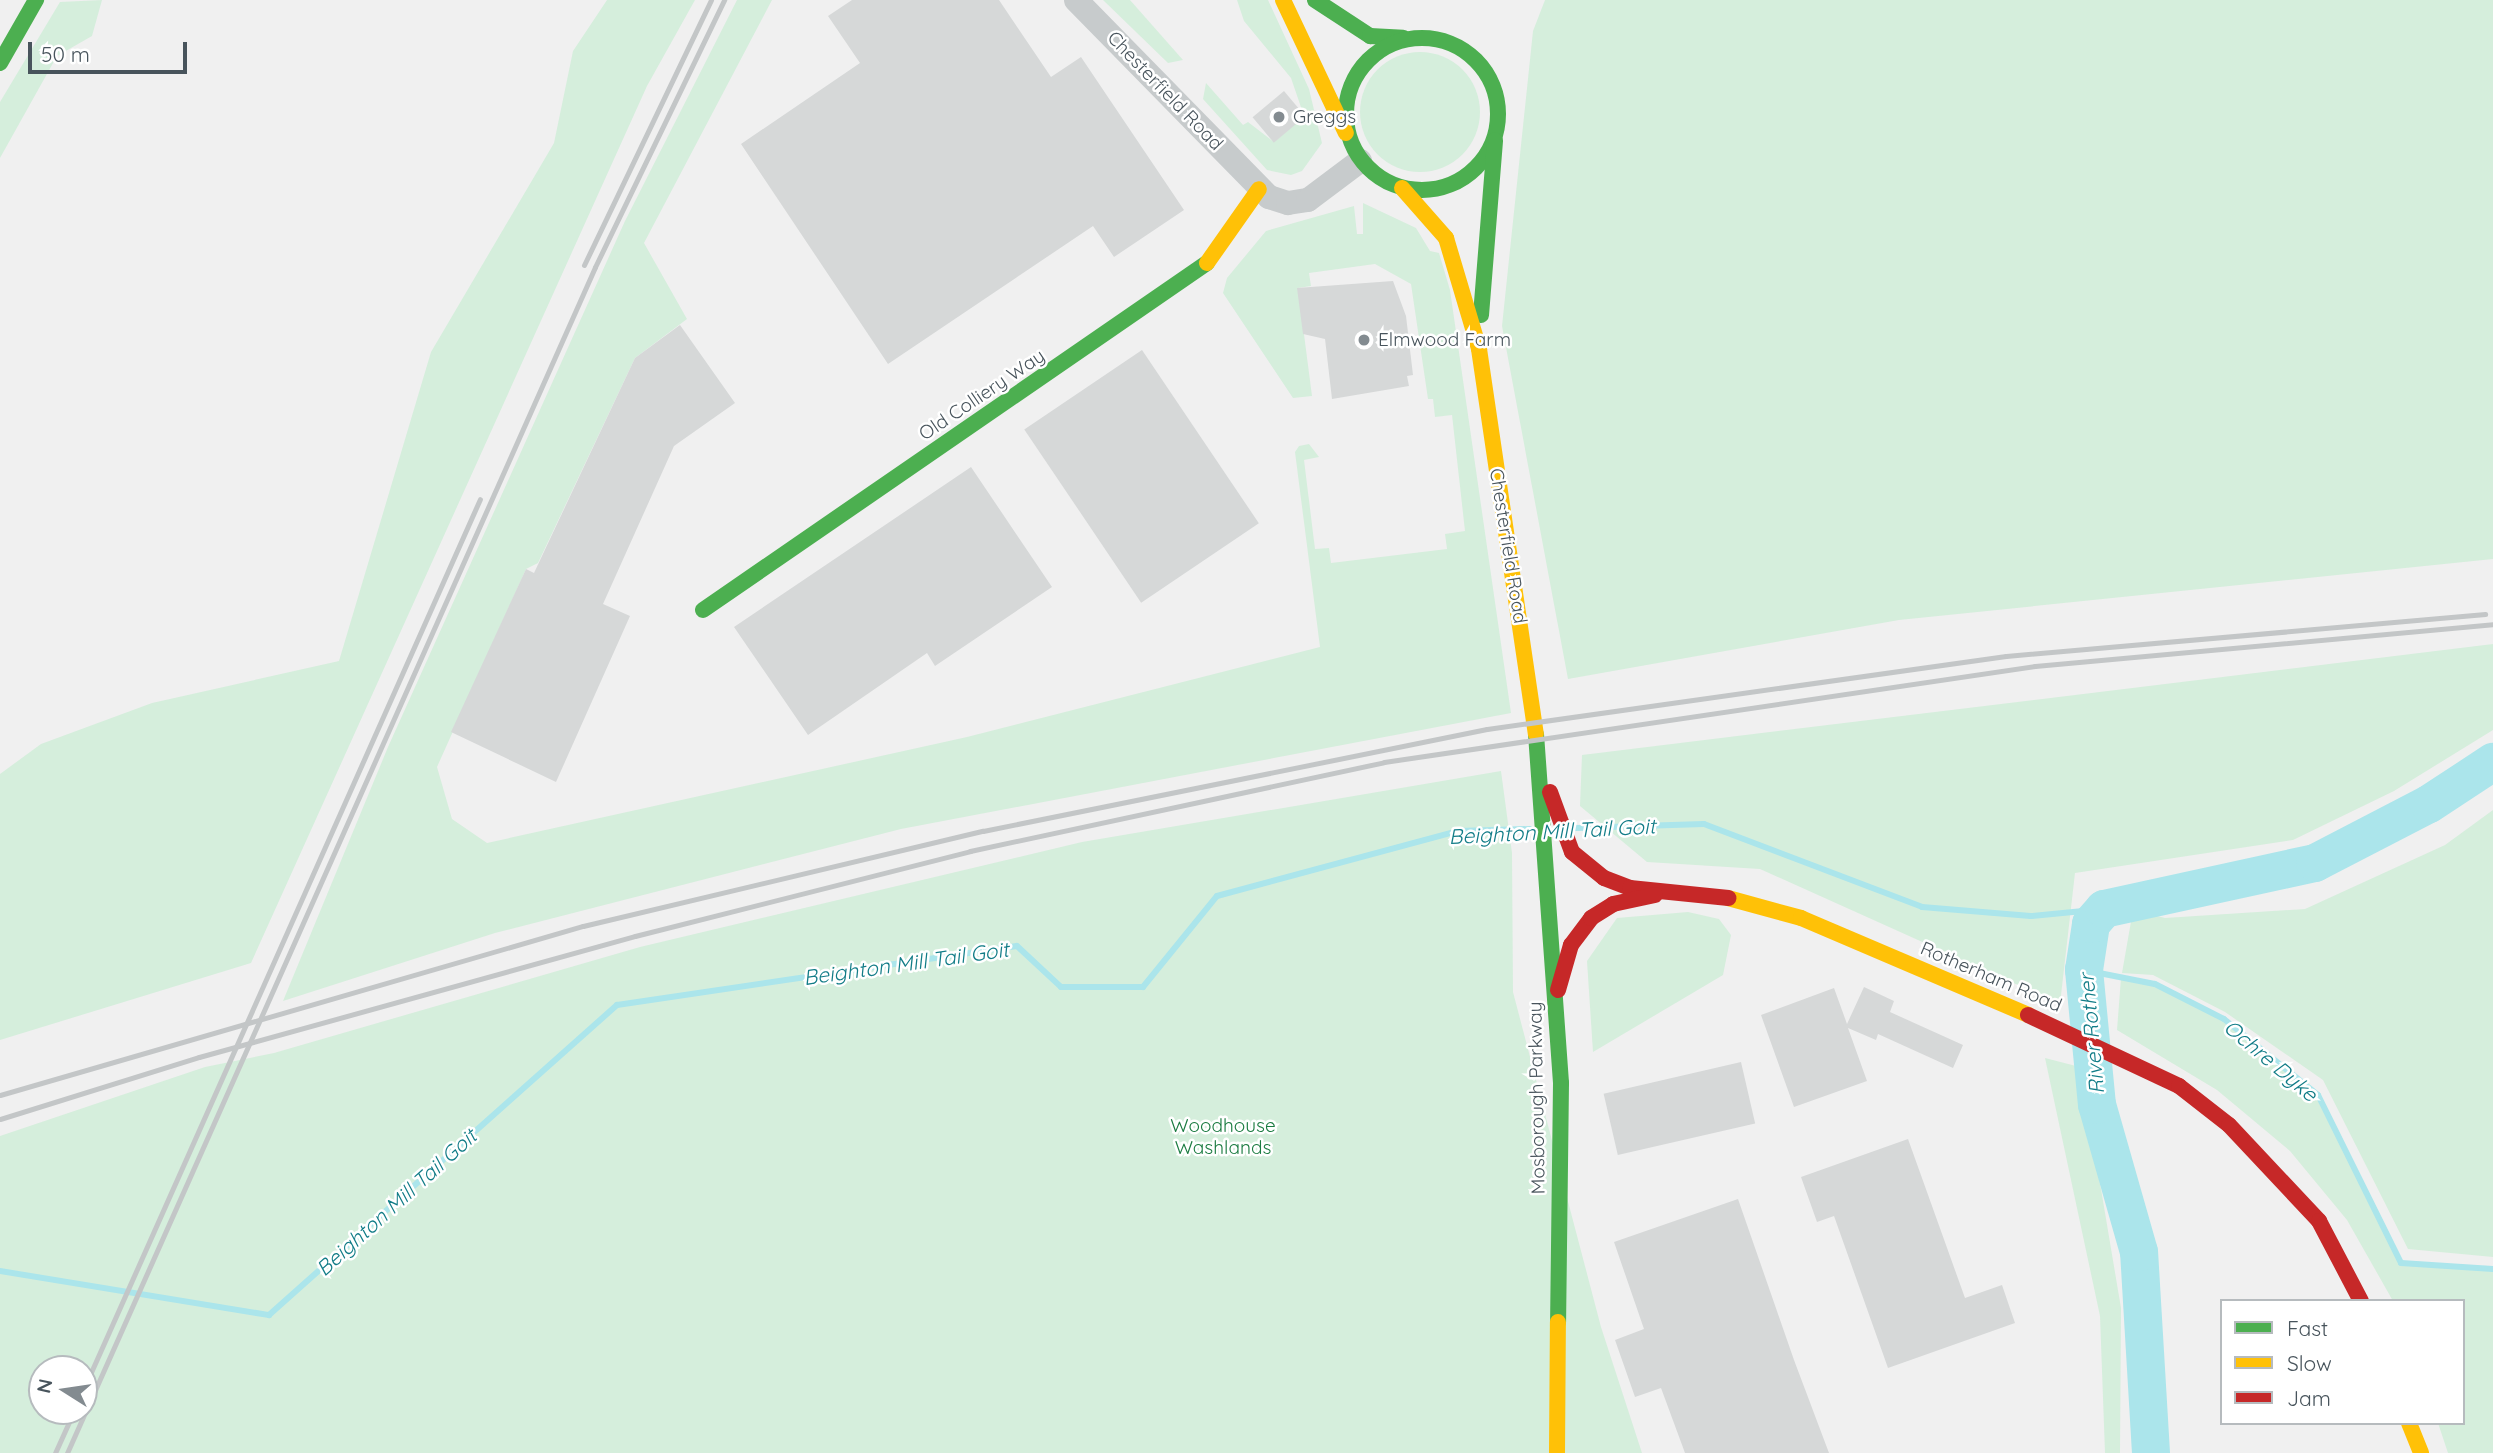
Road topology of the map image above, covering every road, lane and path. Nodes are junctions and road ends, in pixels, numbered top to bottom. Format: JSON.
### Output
{"nodes":[{"id":1,"x":36,"y":0,"type":"edge"},
{"id":2,"x":1076,"y":0,"type":"edge"},
{"id":3,"x":1283,"y":0,"type":"edge"},
{"id":4,"x":1315,"y":0,"type":"edge"},
{"id":5,"x":1403,"y":38,"type":"junction"},
{"id":6,"x":0,"y":63,"type":"edge"},
{"id":7,"x":1495,"y":140,"type":"junction"},
{"id":8,"x":1356,"y":153,"type":"junction"},
{"id":9,"x":1402,"y":188,"type":"junction"},
{"id":10,"x":1259,"y":189,"type":"junction"},
{"id":11,"x":1479,"y":349,"type":"junction"},
{"id":12,"x":703,"y":610,"type":"dead end"},
{"id":13,"x":1538,"y":742,"type":"joint"},
{"id":14,"x":1554,"y":832,"type":"junction"},
{"id":15,"x":1669,"y":892,"type":"junction"},
{"id":16,"x":1556,"y":1003,"type":"junction"},
{"id":17,"x":2360,"y":1299,"type":"edge"},
{"id":18,"x":2410,"y":1425,"type":"edge"},
{"id":19,"x":1557,"y":1453,"type":"edge"},
{"id":20,"x":2421,"y":1453,"type":"edge"}],
"edges":[{"from":1,"to":6,"type":"main road"},
{"from":2,"to":10,"type":"street","name":"Chesterfield Road"},
{"from":3,"to":8,"type":"main road"},
{"from":4,"to":5,"type":"main road"},
{"from":5,"to":7,"type":"main road"},
{"from":5,"to":8,"type":"main road"},
{"from":7,"to":9,"type":"main road"},
{"from":7,"to":11,"type":"main road","name":"Chesterfield Road"},
{"from":8,"to":9,"type":"main road"},
{"from":8,"to":10,"type":"street","name":"Chesterfield Road"},
{"from":9,"to":11,"type":"main road","name":"Chesterfield Road"},
{"from":10,"to":12,"type":"main road","name":"Old Colliery Way"},
{"from":11,"to":13,"type":"main road","name":"Chesterfield Road"},
{"from":13,"to":14,"type":"main road","name":"Mosborough Parkway"},
{"from":14,"to":15,"type":"main road"},
{"from":14,"to":16,"type":"main road","name":"Mosborough Parkway"},
{"from":15,"to":16,"type":"main road"},
{"from":15,"to":17,"type":"main road","name":"Rotherham Road"},
{"from":16,"to":19,"type":"main road","name":"Mosborough Parkway"},
{"from":18,"to":20,"type":"main road"}]}
